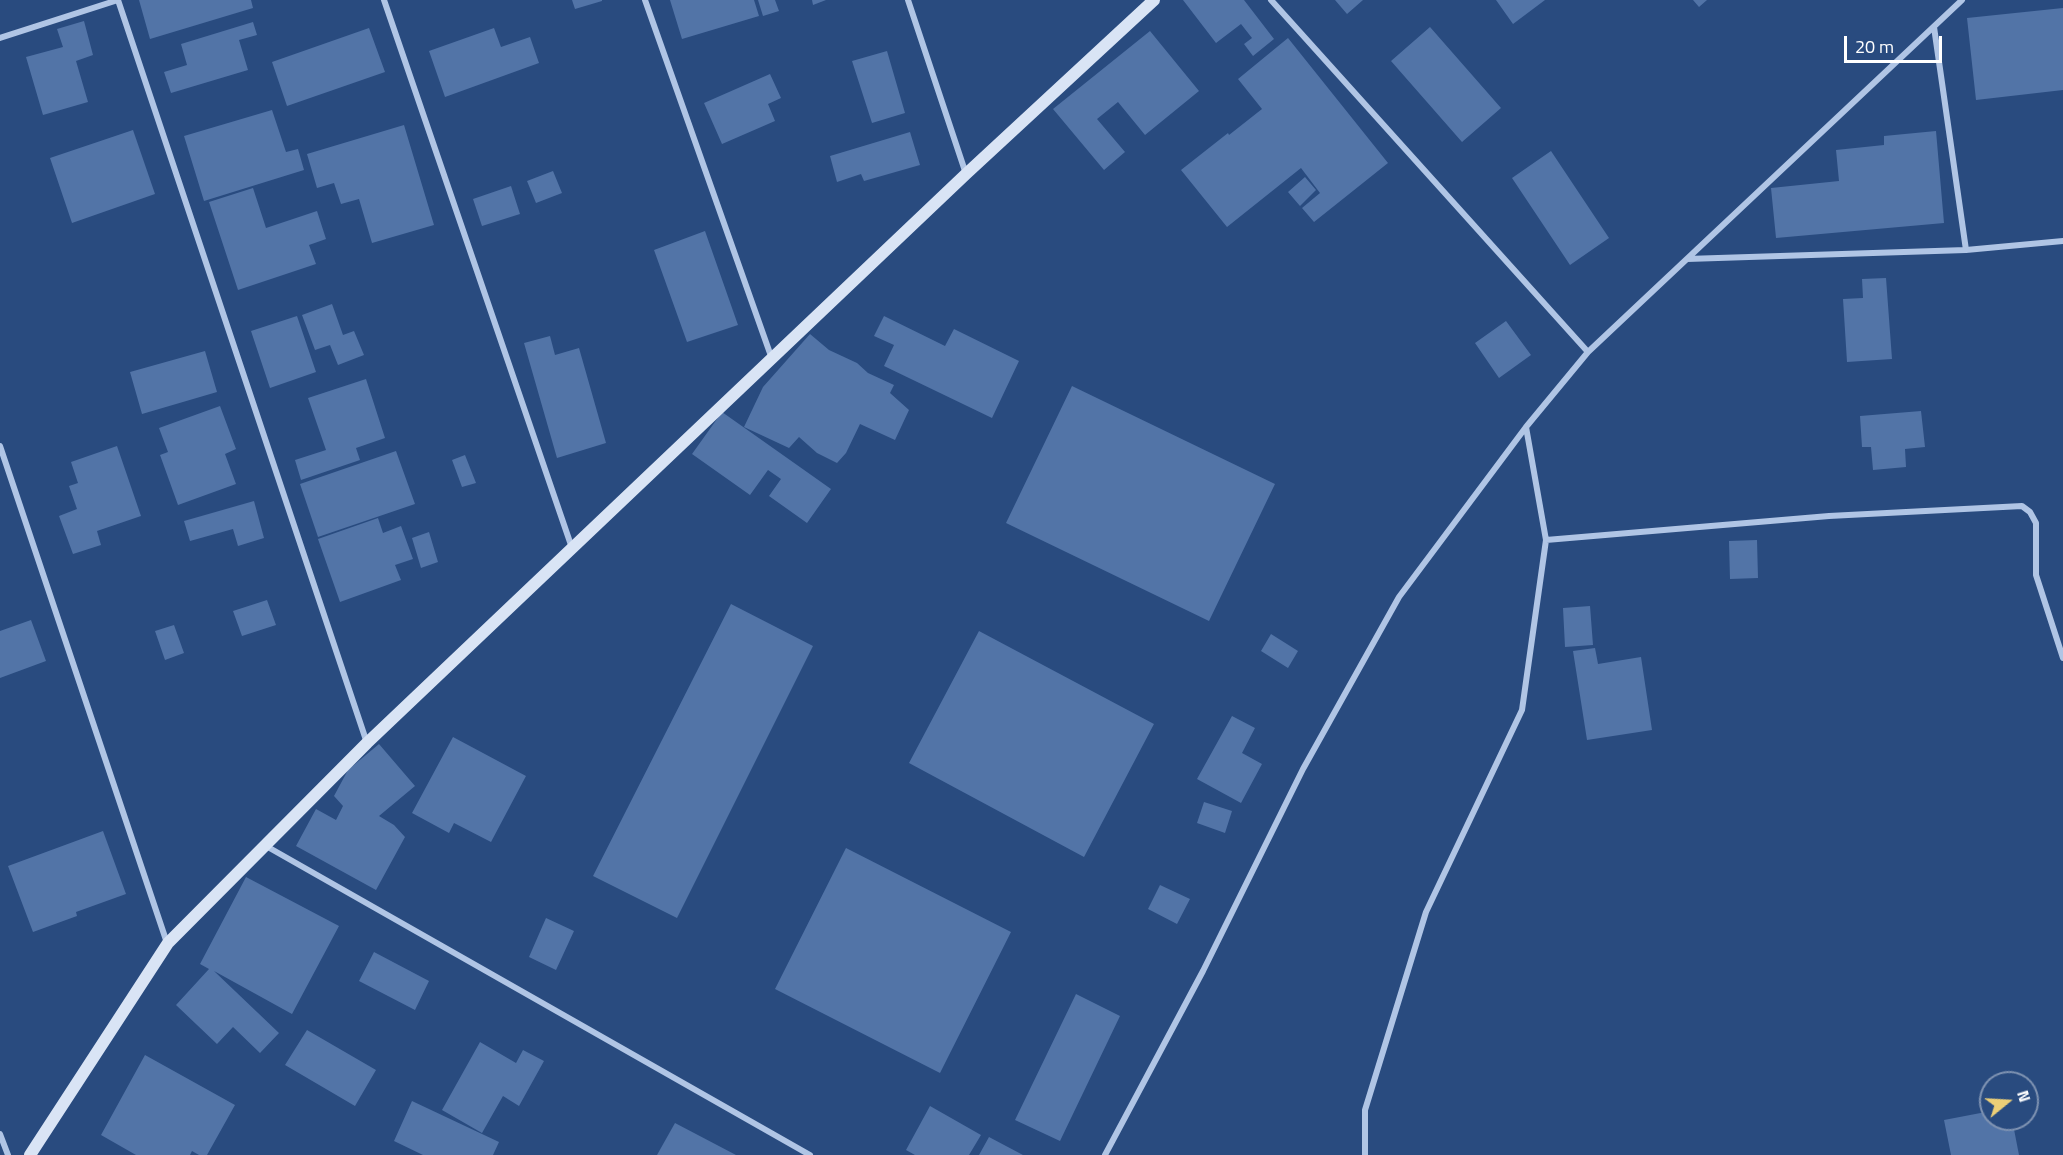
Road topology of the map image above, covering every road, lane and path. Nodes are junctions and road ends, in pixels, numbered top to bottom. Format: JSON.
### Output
{"nodes":[{"id":1,"x":118,"y":0,"type":"edge"},
{"id":2,"x":384,"y":0,"type":"edge"},
{"id":3,"x":645,"y":0,"type":"edge"},
{"id":4,"x":908,"y":0,"type":"edge"},
{"id":5,"x":1154,"y":0,"type":"edge"},
{"id":6,"x":1271,"y":0,"type":"edge"},
{"id":7,"x":1962,"y":0,"type":"edge"},
{"id":8,"x":1934,"y":27,"type":"junction"},
{"id":9,"x":0,"y":39,"type":"edge"},
{"id":10,"x":966,"y":174,"type":"junction"},
{"id":11,"x":2063,"y":241,"type":"edge"},
{"id":12,"x":1966,"y":250,"type":"junction"},
{"id":13,"x":1686,"y":259,"type":"junction"},
{"id":14,"x":1588,"y":352,"type":"junction"},
{"id":15,"x":772,"y":359,"type":"junction"},
{"id":16,"x":1526,"y":427,"type":"junction"},
{"id":17,"x":0,"y":446,"type":"edge"},
{"id":18,"x":1546,"y":540,"type":"junction"},
{"id":19,"x":573,"y":548,"type":"junction"},
{"id":20,"x":2063,"y":658,"type":"edge"},
{"id":21,"x":367,"y":743,"type":"junction"},
{"id":22,"x":265,"y":846,"type":"junction"},
{"id":23,"x":168,"y":943,"type":"junction"},
{"id":24,"x":0,"y":1134,"type":"edge"},
{"id":25,"x":8,"y":1155,"type":"edge"},
{"id":26,"x":30,"y":1155,"type":"edge"},
{"id":27,"x":810,"y":1155,"type":"edge"},
{"id":28,"x":1105,"y":1155,"type":"edge"},
{"id":29,"x":1365,"y":1155,"type":"edge"}],
"edges":[{"from":1,"to":9,"type":"street"},
{"from":1,"to":21,"type":"street"},
{"from":2,"to":19,"type":"street"},
{"from":3,"to":15,"type":"street"},
{"from":4,"to":10,"type":"street"},
{"from":5,"to":10,"type":"street"},
{"from":6,"to":14,"type":"street"},
{"from":7,"to":8,"type":"street"},
{"from":8,"to":12,"type":"street"},
{"from":8,"to":13,"type":"street"},
{"from":10,"to":15,"type":"street"},
{"from":11,"to":12,"type":"street"},
{"from":12,"to":13,"type":"street"},
{"from":13,"to":14,"type":"street"},
{"from":14,"to":16,"type":"street"},
{"from":15,"to":19,"type":"street"},
{"from":16,"to":18,"type":"street"},
{"from":16,"to":28,"type":"street"},
{"from":17,"to":23,"type":"street"},
{"from":18,"to":20,"type":"street"},
{"from":18,"to":29,"type":"street"},
{"from":19,"to":21,"type":"street"},
{"from":21,"to":22,"type":"street"},
{"from":22,"to":23,"type":"street"},
{"from":22,"to":27,"type":"street"},
{"from":23,"to":26,"type":"street"},
{"from":24,"to":25,"type":"street"}]}
